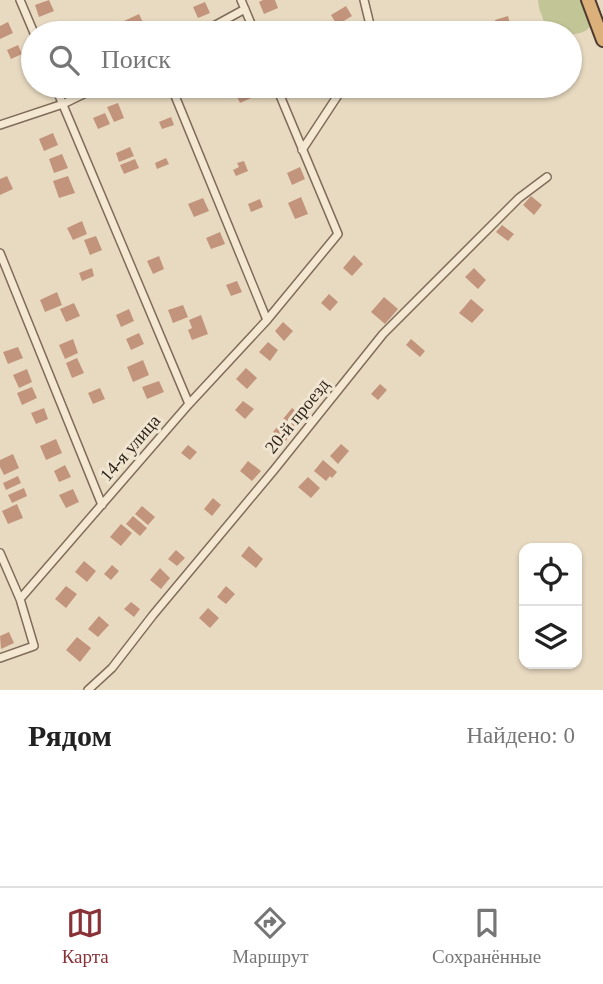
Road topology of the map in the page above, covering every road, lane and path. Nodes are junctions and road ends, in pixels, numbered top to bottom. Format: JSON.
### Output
{"nodes":[{"id":1,"x":20,"y":0,"type":"edge"},
{"id":2,"x":241,"y":0,"type":"edge"},
{"id":3,"x":364,"y":0,"type":"edge"},
{"id":4,"x":588,"y":0,"type":"edge"},
{"id":5,"x":245,"y":9,"type":"junction"},
{"id":6,"x":29,"y":21,"type":"edge"},
{"id":7,"x":223,"y":21,"type":"edge"},
{"id":8,"x":250,"y":21,"type":"edge"},
{"id":9,"x":369,"y":21,"type":"edge"},
{"id":10,"x":602,"y":36,"type":"edge"},
{"id":11,"x":60,"y":98,"type":"edge"},
{"id":12,"x":75,"y":98,"type":"edge"},
{"id":13,"x":176,"y":98,"type":"edge"},
{"id":14,"x":281,"y":98,"type":"edge"},
{"id":15,"x":336,"y":98,"type":"edge"},
{"id":16,"x":63,"y":104,"type":"junction"},
{"id":17,"x":0,"y":125,"type":"edge"},
{"id":18,"x":302,"y":150,"type":"junction"},
{"id":19,"x":547,"y":177,"type":"dead end"},
{"id":20,"x":0,"y":253,"type":"edge"},
{"id":21,"x":267,"y":320,"type":"junction"},
{"id":22,"x":190,"y":404,"type":"junction"},
{"id":23,"x":102,"y":505,"type":"junction"},
{"id":24,"x":0,"y":552,"type":"edge"},
{"id":25,"x":19,"y":599,"type":"junction"},
{"id":26,"x":0,"y":658,"type":"edge"},
{"id":27,"x":88,"y":690,"type":"edge"}],
"edges":[{"from":1,"to":6,"type":"street"},
{"from":2,"to":5,"type":"street"},
{"from":3,"to":9,"type":"street"},
{"from":4,"to":10,"type":"highway"},
{"from":5,"to":7,"type":"street"},
{"from":5,"to":8,"type":"street"},
{"from":11,"to":16,"type":"street"},
{"from":12,"to":16,"type":"street"},
{"from":13,"to":21,"type":"street"},
{"from":14,"to":18,"type":"street"},
{"from":15,"to":18,"type":"street"},
{"from":16,"to":17,"type":"street"},
{"from":16,"to":22,"type":"street"},
{"from":18,"to":21,"type":"street","name":"14-я улица"},
{"from":19,"to":27,"type":"street","name":"20-й проезд"},
{"from":20,"to":23,"type":"street"},
{"from":21,"to":22,"type":"street","name":"14-я улица"},
{"from":22,"to":23,"type":"street","name":"14-я улица"},
{"from":23,"to":25,"type":"street","name":"14-я улица"},
{"from":24,"to":25,"type":"street"},
{"from":25,"to":26,"type":"street"}]}
